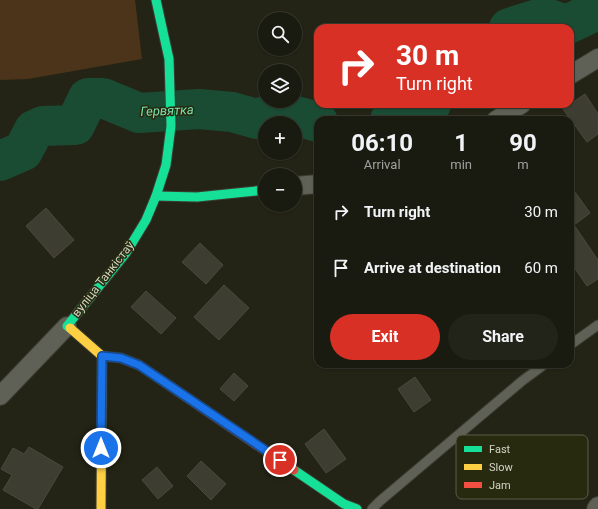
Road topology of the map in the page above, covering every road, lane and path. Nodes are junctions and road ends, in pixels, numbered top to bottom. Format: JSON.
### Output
{"nodes":[{"id":1,"x":156,"y":0,"type":"edge"},
{"id":2,"x":598,"y":58,"type":"edge"},
{"id":3,"x":574,"y":73,"type":"edge"},
{"id":4,"x":516,"y":108,"type":"edge"},
{"id":5,"x":502,"y":116,"type":"edge"},
{"id":6,"x":314,"y":184,"type":"edge"},
{"id":7,"x":302,"y":185,"type":"edge"},
{"id":8,"x":258,"y":191,"type":"edge"},
{"id":9,"x":156,"y":196,"type":"junction"},
{"id":10,"x":598,"y":324,"type":"edge"},
{"id":11,"x":67,"y":326,"type":"junction"},
{"id":12,"x":574,"y":342,"type":"edge"},
{"id":13,"x":102,"y":356,"type":"junction"},
{"id":14,"x":540,"y":368,"type":"edge"},
{"id":15,"x":0,"y":396,"type":"edge"},
{"id":16,"x":458,"y":435,"type":"edge"},
{"id":17,"x":456,"y":437,"type":"edge"},
{"id":18,"x":598,"y":506,"type":"edge"},
{"id":19,"x":101,"y":509,"type":"edge"},
{"id":20,"x":357,"y":509,"type":"edge"},
{"id":21,"x":372,"y":509,"type":"edge"},
{"id":22,"x":596,"y":509,"type":"edge"}],
"edges":[{"from":1,"to":9,"type":"street","name":"вуліца Танкістаў"},
{"from":2,"to":3,"type":"street"},
{"from":4,"to":5,"type":"street"},
{"from":6,"to":7,"type":"street"},
{"from":8,"to":9,"type":"street"},
{"from":9,"to":11,"type":"street","name":"вуліца Танкістаў"},
{"from":10,"to":12,"type":"lane"},
{"from":11,"to":13,"type":"street","name":"вуліца Танкістаў"},
{"from":11,"to":15,"type":"street","name":"вуліца Танкістаў"},
{"from":13,"to":19,"type":"street"},
{"from":13,"to":20,"type":"street"},
{"from":14,"to":16,"type":"lane"},
{"from":17,"to":21,"type":"lane"},
{"from":18,"to":22,"type":"street"}]}
